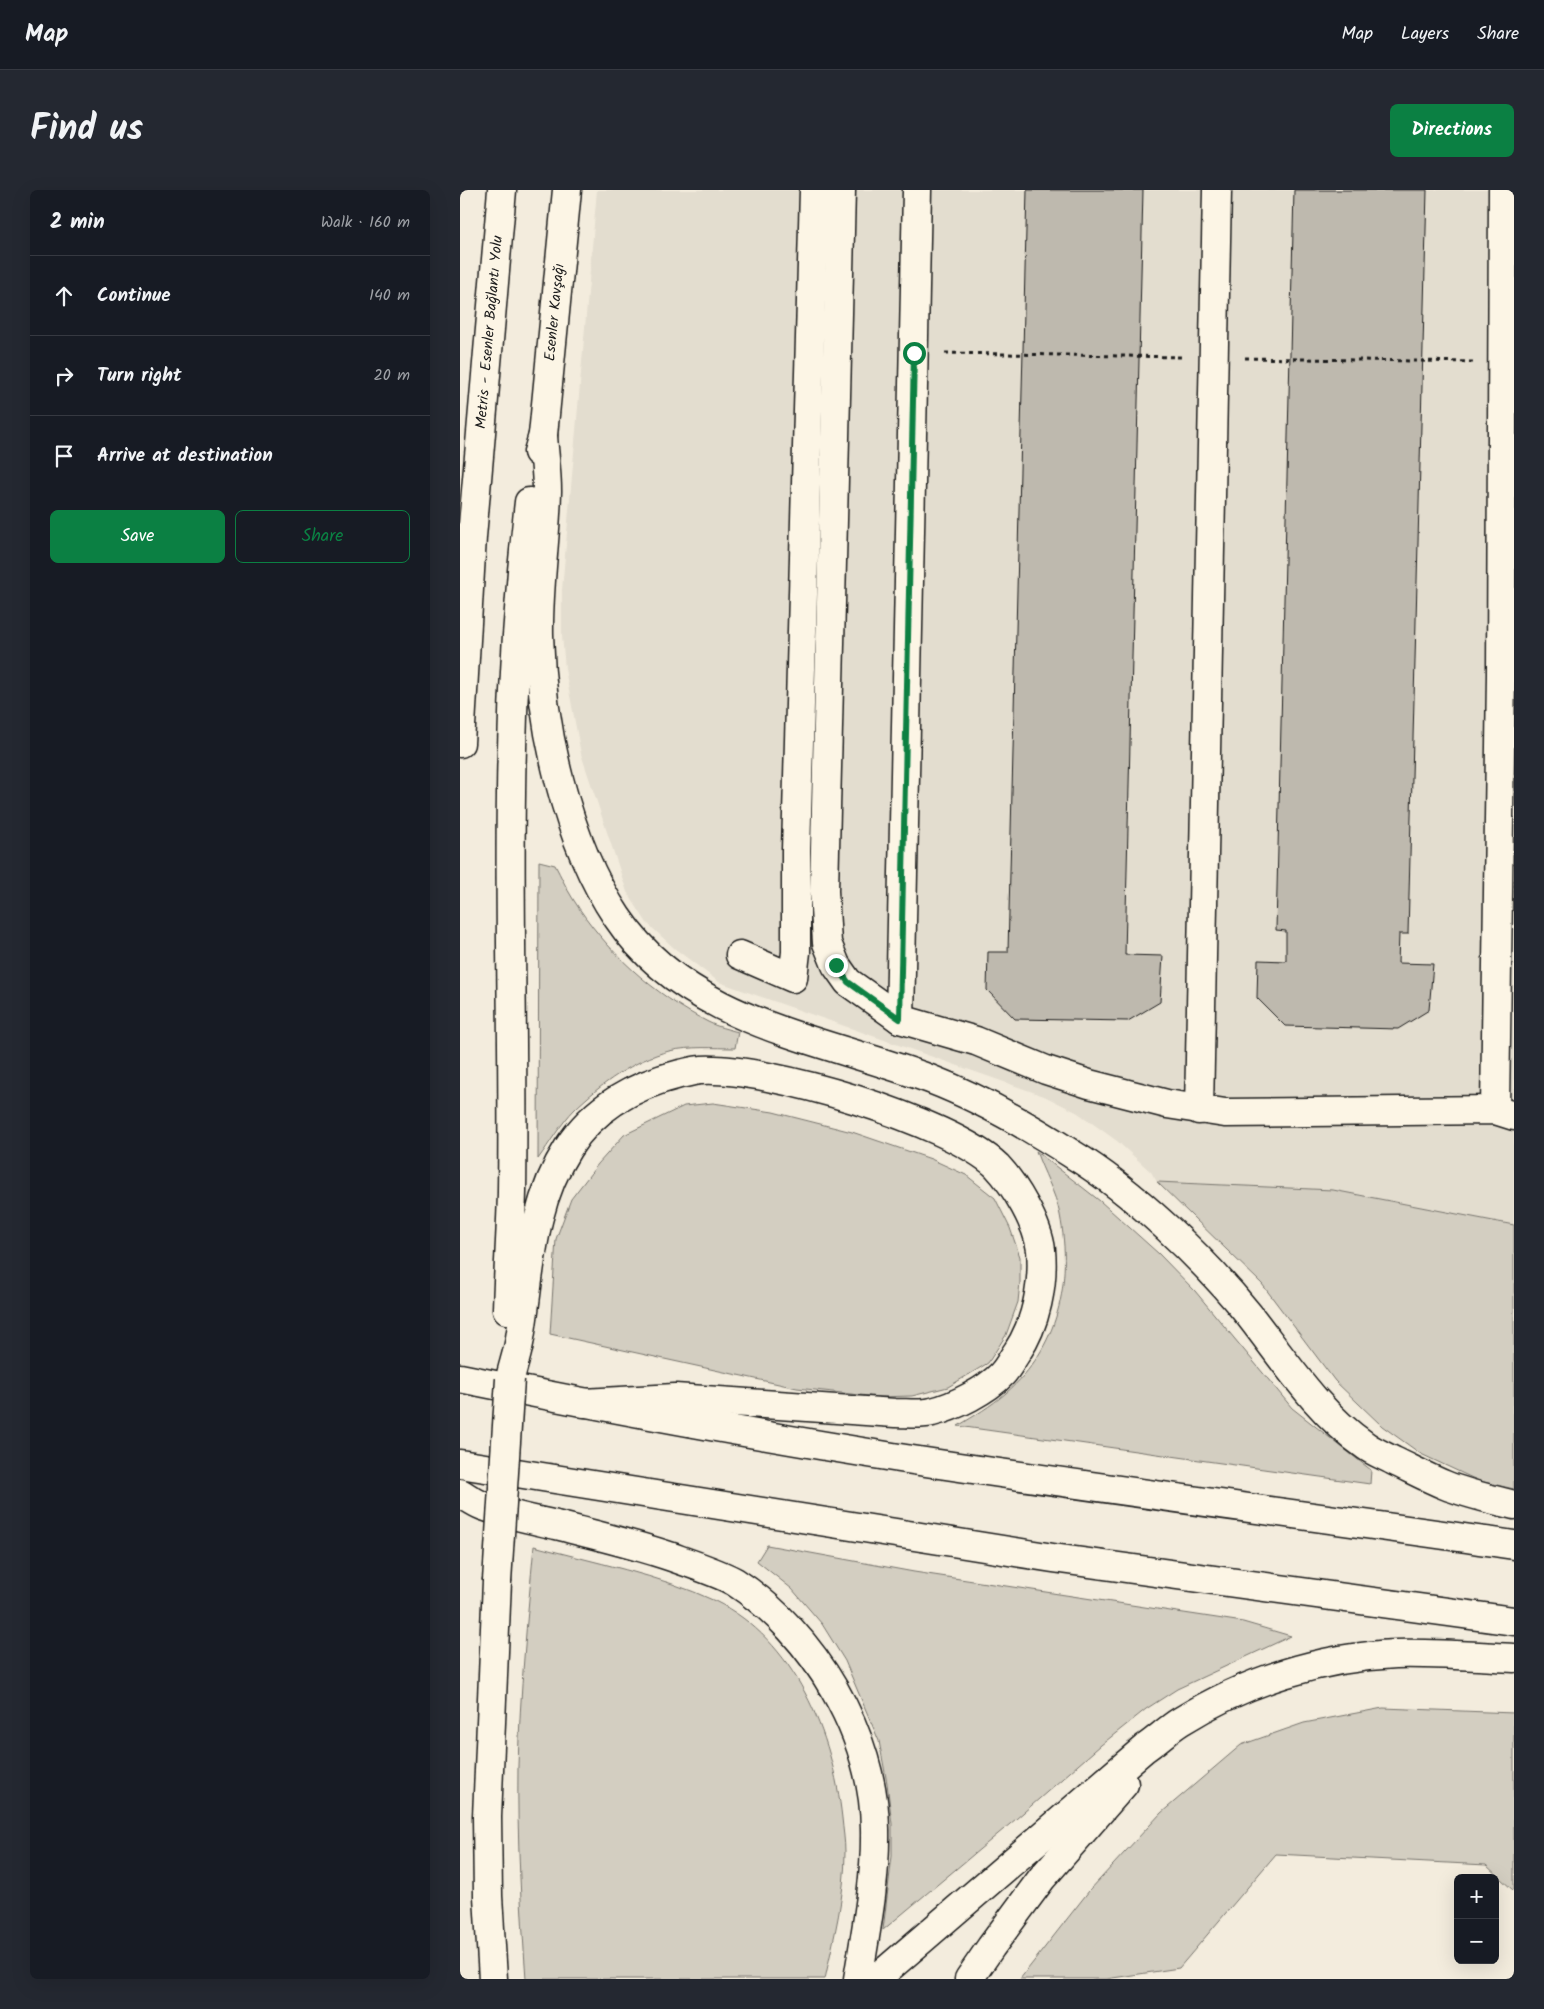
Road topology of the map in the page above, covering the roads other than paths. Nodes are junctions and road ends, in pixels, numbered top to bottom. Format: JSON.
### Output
{"nodes":[{"id":1,"x":502,"y":190,"type":"edge"},
{"id":2,"x":567,"y":190,"type":"edge"},
{"id":3,"x":814,"y":190,"type":"edge"},
{"id":4,"x":841,"y":190,"type":"edge"},
{"id":5,"x":918,"y":190,"type":"edge"},
{"id":6,"x":1217,"y":190,"type":"edge"},
{"id":7,"x":1503,"y":190,"type":"edge"},
{"id":8,"x":543,"y":435,"type":"junction"},
{"id":9,"x":1508,"y":674,"type":"edge"},
{"id":10,"x":460,"y":742,"type":"edge"},
{"id":11,"x":740,"y":955,"type":"dead end"},
{"id":12,"x":900,"y":1019,"type":"junction"},
{"id":13,"x":1199,"y":1110,"type":"junction"},
{"id":14,"x":1505,"y":1113,"type":"edge"},
{"id":15,"x":460,"y":1378,"type":"edge"},
{"id":16,"x":510,"y":1379,"type":"junction"},
{"id":17,"x":584,"y":1403,"type":"junction"},
{"id":18,"x":460,"y":1464,"type":"edge"},
{"id":19,"x":460,"y":1493,"type":"edge"},
{"id":20,"x":1514,"y":1505,"type":"edge"},
{"id":21,"x":1514,"y":1545,"type":"edge"},
{"id":22,"x":1514,"y":1621,"type":"edge"},
{"id":23,"x":1514,"y":1658,"type":"edge"},
{"id":24,"x":1144,"y":1748,"type":"junction"},
{"id":25,"x":494,"y":1976,"type":"edge"},
{"id":26,"x":858,"y":1979,"type":"edge"},
{"id":27,"x":876,"y":1979,"type":"edge"},
{"id":28,"x":969,"y":1979,"type":"edge"}],
"edges":[{"from":1,"to":10,"type":"main road","name":"Metris - Esenler Bağlantı Yolu"},
{"from":2,"to":8,"type":"main road","name":"Esenler Kavşağı"},
{"from":3,"to":11,"type":"main road"},
{"from":4,"to":12,"type":"main road"},
{"from":5,"to":12,"type":"main road"},
{"from":6,"to":13,"type":"main road"},
{"from":7,"to":9,"type":"main road"},
{"from":8,"to":16,"type":"main road"},
{"from":8,"to":20,"type":"main road"},
{"from":9,"to":14,"type":"main road"},
{"from":12,"to":13,"type":"main road"},
{"from":13,"to":14,"type":"main road"},
{"from":15,"to":17,"type":"main road"},
{"from":16,"to":17,"type":"main road"},
{"from":16,"to":25,"type":"main road","bridge":true},
{"from":17,"to":21,"type":"main road"},
{"from":18,"to":22,"type":"main road"},
{"from":19,"to":26,"type":"main road"},
{"from":23,"to":24,"type":"main road"},
{"from":24,"to":27,"type":"main road"},
{"from":24,"to":28,"type":"main road"}]}
